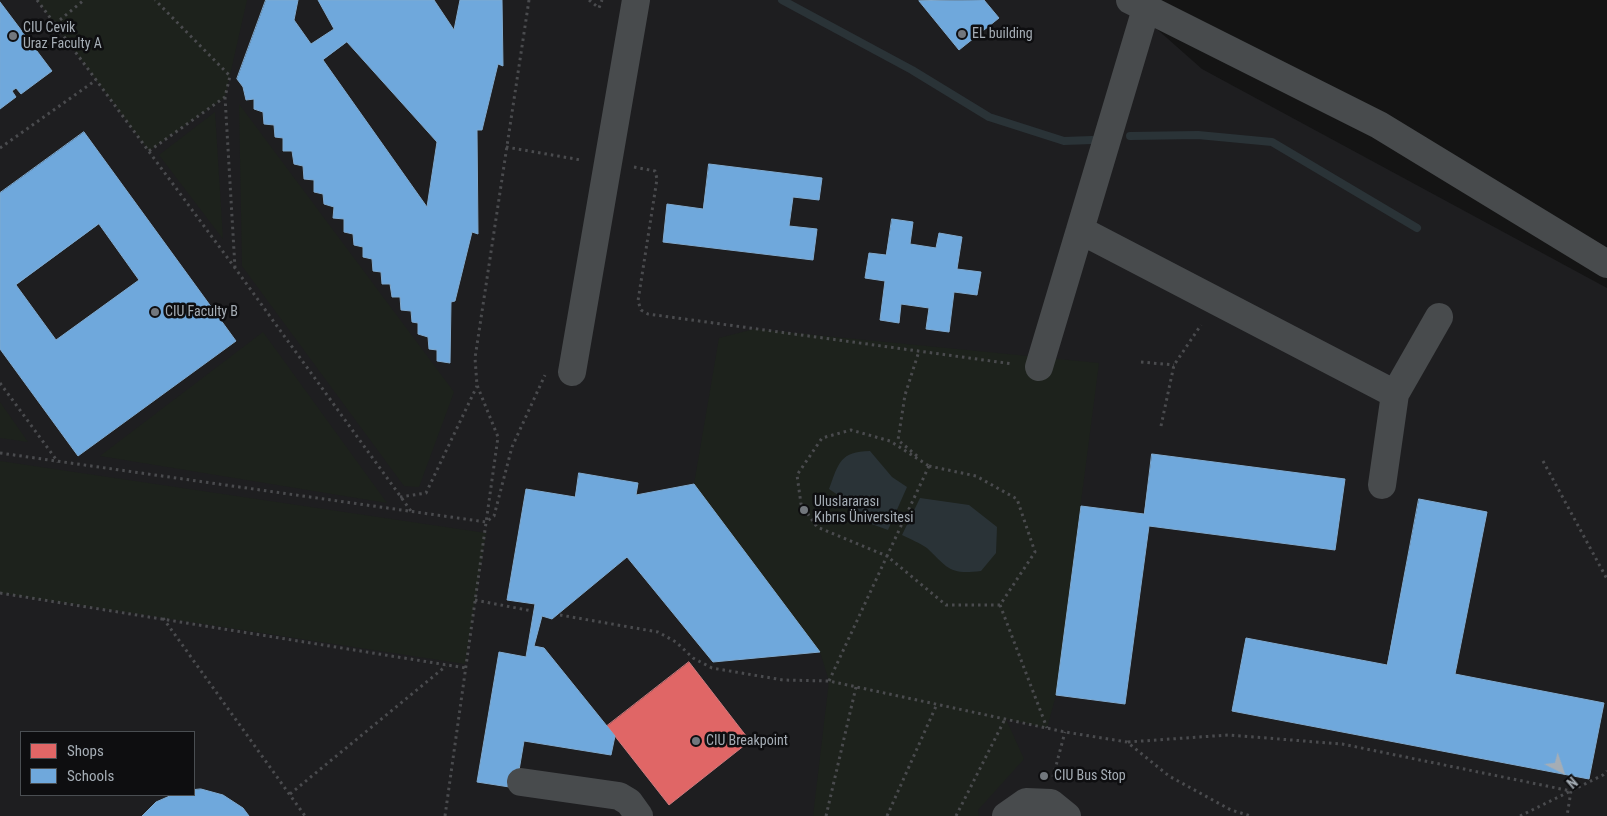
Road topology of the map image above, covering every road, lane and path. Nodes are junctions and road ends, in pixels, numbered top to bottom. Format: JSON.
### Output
{"nodes":[{"id":1,"x":37,"y":0,"type":"edge"},
{"id":2,"x":84,"y":0,"type":"edge"},
{"id":3,"x":155,"y":0,"type":"edge"},
{"id":4,"x":528,"y":0,"type":"edge"},
{"id":5,"x":589,"y":0,"type":"edge"},
{"id":6,"x":602,"y":0,"type":"edge"},
{"id":7,"x":636,"y":0,"type":"edge"},
{"id":8,"x":1138,"y":5,"type":"edge"},
{"id":9,"x":54,"y":24,"type":"junction"},
{"id":10,"x":96,"y":80,"type":"junction"},
{"id":11,"x":226,"y":97,"type":"junction"},
{"id":12,"x":506,"y":147,"type":"junction"},
{"id":13,"x":0,"y":148,"type":"edge"},
{"id":14,"x":149,"y":151,"type":"junction"},
{"id":15,"x":608,"y":164,"type":"junction"},
{"id":16,"x":1080,"y":230,"type":"junction"},
{"id":17,"x":1607,"y":264,"type":"edge"},
{"id":18,"x":236,"y":268,"type":"junction"},
{"id":19,"x":1217,"y":301,"type":"junction"},
{"id":20,"x":1438,"y":317,"type":"dead end"},
{"id":21,"x":919,"y":352,"type":"junction"},
{"id":22,"x":1141,"y":362,"type":"dead end"},
{"id":23,"x":1174,"y":365,"type":"junction"},
{"id":24,"x":1039,"y":367,"type":"joint"},
{"id":25,"x":572,"y":372,"type":"joint"},
{"id":26,"x":0,"y":383,"type":"edge"},
{"id":27,"x":477,"y":385,"type":"junction"},
{"id":28,"x":1395,"y":394,"type":"junction"},
{"id":29,"x":1161,"y":426,"type":"dead end"},
{"id":30,"x":0,"y":453,"type":"edge"},
{"id":31,"x":1544,"y":461,"type":"dead end"},
{"id":32,"x":58,"y":462,"type":"junction"},
{"id":33,"x":929,"y":466,"type":"junction"},
{"id":34,"x":1382,"y":485,"type":"dead end"},
{"id":35,"x":400,"y":496,"type":"junction"},
{"id":36,"x":411,"y":511,"type":"junction"},
{"id":37,"x":486,"y":522,"type":"junction"},
{"id":38,"x":888,"y":556,"type":"junction"},
{"id":39,"x":1607,"y":579,"type":"edge"},
{"id":40,"x":0,"y":592,"type":"edge"},
{"id":41,"x":475,"y":600,"type":"junction"},
{"id":42,"x":1000,"y":605,"type":"junction"},
{"id":43,"x":532,"y":611,"type":"dead end"},
{"id":44,"x":560,"y":615,"type":"dead end"},
{"id":45,"x":163,"y":618,"type":"junction"},
{"id":46,"x":447,"y":666,"type":"junction"},
{"id":47,"x":466,"y":668,"type":"junction"},
{"id":48,"x":829,"y":681,"type":"junction"},
{"id":49,"x":856,"y":687,"type":"junction"},
{"id":50,"x":937,"y":704,"type":"junction"},
{"id":51,"x":1006,"y":719,"type":"junction"},
{"id":52,"x":1048,"y":728,"type":"junction"},
{"id":53,"x":1065,"y":732,"type":"junction"},
{"id":54,"x":1127,"y":742,"type":"junction"},
{"id":55,"x":1607,"y":771,"type":"edge"},
{"id":56,"x":521,"y":782,"type":"dead end"},
{"id":57,"x":1571,"y":790,"type":"junction"},
{"id":58,"x":290,"y":794,"type":"junction"},
{"id":59,"x":1056,"y":809,"type":"edge"},
{"id":60,"x":305,"y":816,"type":"edge"},
{"id":61,"x":445,"y":816,"type":"edge"},
{"id":62,"x":640,"y":816,"type":"edge"},
{"id":63,"x":826,"y":816,"type":"edge"},
{"id":64,"x":887,"y":816,"type":"edge"},
{"id":65,"x":956,"y":816,"type":"edge"},
{"id":66,"x":1006,"y":816,"type":"edge"},
{"id":67,"x":1250,"y":816,"type":"edge"},
{"id":68,"x":1520,"y":816,"type":"edge"},
{"id":69,"x":1567,"y":816,"type":"edge"}],
"edges":[{"from":1,"to":9,"type":"path"},
{"from":2,"to":9,"type":"path"},
{"from":3,"to":11,"type":"path"},
{"from":4,"to":12,"type":"path"},
{"from":5,"to":6,"type":"path"},
{"from":7,"to":15,"type":"street"},
{"from":8,"to":16,"type":"street"},
{"from":8,"to":17,"type":"street"},
{"from":9,"to":10,"type":"path"},
{"from":10,"to":13,"type":"path"},
{"from":10,"to":14,"type":"path"},
{"from":11,"to":14,"type":"path"},
{"from":11,"to":18,"type":"path"},
{"from":12,"to":15,"type":"path"},
{"from":12,"to":27,"type":"path"},
{"from":14,"to":18,"type":"path"},
{"from":15,"to":21,"type":"path"},
{"from":15,"to":25,"type":"street"},
{"from":16,"to":19,"type":"street"},
{"from":16,"to":24,"type":"street"},
{"from":18,"to":35,"type":"path"},
{"from":19,"to":23,"type":"path"},
{"from":19,"to":28,"type":"street"},
{"from":20,"to":28,"type":"street"},
{"from":21,"to":24,"type":"path"},
{"from":21,"to":33,"type":"path"},
{"from":22,"to":23,"type":"path"},
{"from":23,"to":29,"type":"path"},
{"from":25,"to":37,"type":"path"},
{"from":26,"to":32,"type":"path"},
{"from":27,"to":35,"type":"path"},
{"from":27,"to":37,"type":"path"},
{"from":28,"to":34,"type":"street"},
{"from":30,"to":32,"type":"path"},
{"from":31,"to":39,"type":"path"},
{"from":32,"to":36,"type":"path"},
{"from":33,"to":38,"type":"path"},
{"from":33,"to":38,"type":"path"},
{"from":33,"to":42,"type":"path"},
{"from":35,"to":36,"type":"path"},
{"from":36,"to":37,"type":"path"},
{"from":37,"to":41,"type":"path"},
{"from":38,"to":42,"type":"path"},
{"from":38,"to":48,"type":"path"},
{"from":40,"to":45,"type":"path"},
{"from":41,"to":43,"type":"path"},
{"from":41,"to":47,"type":"path"},
{"from":42,"to":52,"type":"path"},
{"from":44,"to":48,"type":"path"},
{"from":45,"to":46,"type":"path"},
{"from":45,"to":58,"type":"path"},
{"from":46,"to":47,"type":"path"},
{"from":46,"to":58,"type":"path"},
{"from":47,"to":61,"type":"path"},
{"from":48,"to":49,"type":"path"},
{"from":49,"to":50,"type":"path"},
{"from":49,"to":63,"type":"path"},
{"from":50,"to":51,"type":"path"},
{"from":50,"to":64,"type":"path"},
{"from":51,"to":52,"type":"path"},
{"from":51,"to":65,"type":"path"},
{"from":52,"to":53,"type":"path"},
{"from":53,"to":54,"type":"path"},
{"from":53,"to":59,"type":"path"},
{"from":54,"to":57,"type":"path"},
{"from":54,"to":67,"type":"path"},
{"from":55,"to":57,"type":"path"},
{"from":56,"to":62,"type":"street"},
{"from":57,"to":68,"type":"path"},
{"from":57,"to":69,"type":"path"},
{"from":58,"to":60,"type":"path"},
{"from":59,"to":66,"type":"street"}]}
